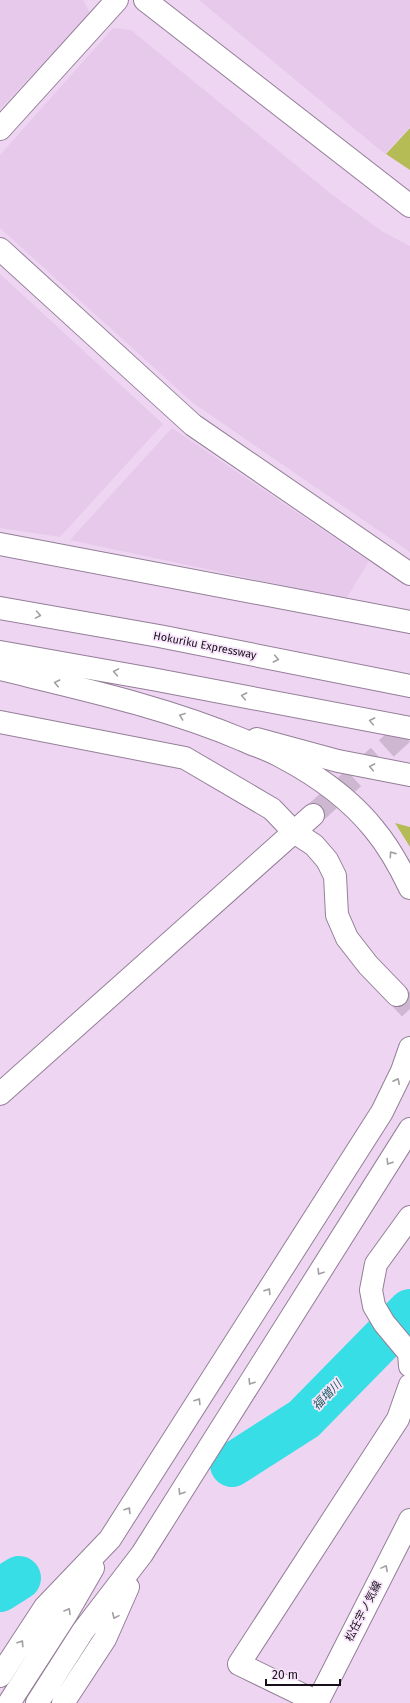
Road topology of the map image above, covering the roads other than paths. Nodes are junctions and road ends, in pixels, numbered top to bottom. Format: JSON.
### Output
{"nodes":[{"id":1,"x":117,"y":0,"type":"edge"},
{"id":2,"x":145,"y":0,"type":"edge"},
{"id":3,"x":0,"y":129,"type":"edge"},
{"id":4,"x":410,"y":206,"type":"edge"},
{"id":5,"x":0,"y":249,"type":"edge"},
{"id":6,"x":0,"y":544,"type":"edge"},
{"id":7,"x":410,"y":574,"type":"edge"},
{"id":8,"x":0,"y":608,"type":"edge"},
{"id":9,"x":410,"y":622,"type":"edge"},
{"id":10,"x":0,"y":652,"type":"edge"},
{"id":11,"x":0,"y":669,"type":"edge"},
{"id":12,"x":410,"y":686,"type":"edge"},
{"id":13,"x":0,"y":722,"type":"edge"},
{"id":14,"x":212,"y":727,"type":"junction"},
{"id":15,"x":410,"y":728,"type":"edge"},
{"id":16,"x":410,"y":775,"type":"edge"},
{"id":17,"x":313,"y":815,"type":"tunnel mouth"},
{"id":18,"x":294,"y":832,"type":"junction"},
{"id":19,"x":410,"y":888,"type":"edge"},
{"id":20,"x":397,"y":995,"type":"tunnel mouth"},
{"id":21,"x":410,"y":1048,"type":"edge"},
{"id":22,"x":0,"y":1094,"type":"edge"},
{"id":23,"x":410,"y":1129,"type":"edge"},
{"id":24,"x":410,"y":1217,"type":"edge"},
{"id":25,"x":410,"y":1366,"type":"edge"},
{"id":26,"x":410,"y":1386,"type":"edge"},
{"id":27,"x":410,"y":1520,"type":"edge"},
{"id":28,"x":110,"y":1539,"type":"junction"},
{"id":29,"x":142,"y":1554,"type":"junction"},
{"id":30,"x":0,"y":1676,"type":"edge"},
{"id":31,"x":9,"y":1703,"type":"edge"},
{"id":32,"x":37,"y":1703,"type":"edge"},
{"id":33,"x":63,"y":1703,"type":"edge"},
{"id":34,"x":317,"y":1703,"type":"edge"}],
"edges":[{"from":1,"to":3,"type":"main road"},
{"from":2,"to":4,"type":"main road"},
{"from":5,"to":7,"type":"main road"},
{"from":6,"to":9,"type":"main road"},
{"from":8,"to":12,"type":"main road","name":"Hokuriku Expressway","one_way":true},
{"from":15,"to":10,"type":"main road","one_way":true},
{"from":14,"to":11,"type":"main road","one_way":true},
{"from":13,"to":18,"type":"main road"},
{"from":16,"to":14,"type":"main road","one_way":true},
{"from":19,"to":14,"type":"main road","one_way":true},
{"from":17,"to":18,"type":"main road"},
{"from":18,"to":20,"type":"main road"},
{"from":18,"to":22,"type":"main road"},
{"from":28,"to":21,"type":"main road","one_way":true},
{"from":23,"to":29,"type":"main road","one_way":true},
{"from":24,"to":25,"type":"main road"},
{"from":26,"to":34,"type":"main road"},
{"from":34,"to":27,"type":"main road","name":"松任宇ノ気線","one_way":true},
{"from":30,"to":28,"type":"main road","one_way":true},
{"from":31,"to":28,"type":"main road","one_way":true},
{"from":29,"to":32,"type":"main road"},
{"from":29,"to":33,"type":"main road","one_way":true}]}
